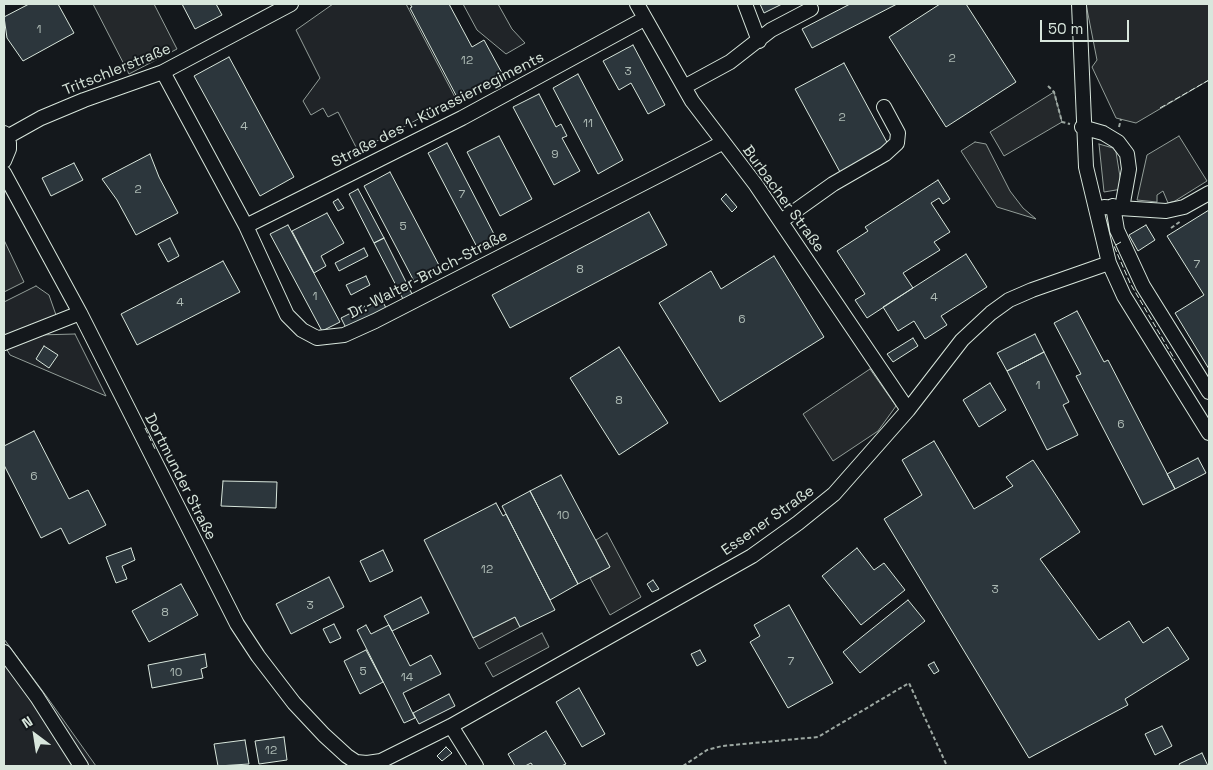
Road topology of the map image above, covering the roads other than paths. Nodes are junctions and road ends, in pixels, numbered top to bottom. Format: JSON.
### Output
{"nodes":[{"id":1,"x":291,"y":4,"type":"edge"},
{"id":2,"x":637,"y":4,"type":"edge"},
{"id":3,"x":745,"y":4,"type":"edge"},
{"id":4,"x":1079,"y":4,"type":"edge"},
{"id":5,"x":811,"y":9,"type":"dead end"},
{"id":6,"x":644,"y":19,"type":"junction"},
{"id":7,"x":759,"y":41,"type":"junction"},
{"id":8,"x":163,"y":72,"type":"junction"},
{"id":9,"x":684,"y":87,"type":"junction"},
{"id":10,"x":884,"y":107,"type":"dead end"},
{"id":11,"x":1077,"y":125,"type":"junction"},
{"id":12,"x":5,"y":135,"type":"edge"},
{"id":13,"x":722,"y":143,"type":"junction"},
{"id":14,"x":4,"y":161,"type":"edge"},
{"id":15,"x":4,"y":173,"type":"edge"},
{"id":16,"x":1209,"y":193,"type":"edge"},
{"id":17,"x":1117,"y":207,"type":"junction"},
{"id":18,"x":1094,"y":208,"type":"junction"},
{"id":19,"x":781,"y":221,"type":"junction"},
{"id":20,"x":246,"y":226,"type":"junction"},
{"id":21,"x":1109,"y":263,"type":"junction"},
{"id":22,"x":80,"y":313,"type":"junction"},
{"id":23,"x":4,"y":343,"type":"edge"},
{"id":24,"x":1209,"y":392,"type":"edge"},
{"id":25,"x":908,"y":410,"type":"junction"},
{"id":26,"x":1209,"y":433,"type":"edge"},
{"id":27,"x":4,"y":652,"type":"edge"},
{"id":28,"x":451,"y":726,"type":"junction"},
{"id":29,"x":367,"y":764,"type":"joint"},
{"id":30,"x":81,"y":766,"type":"edge"},
{"id":31,"x":476,"y":766,"type":"edge"}],
"edges":[{"from":1,"to":8,"type":"street","name":"Tritschlerstraße"},
{"from":2,"to":6,"type":"street","name":"Burbacher Straße"},
{"from":3,"to":7,"type":"street"},
{"from":4,"to":11,"type":"street"},
{"from":5,"to":7,"type":"street"},
{"from":6,"to":9,"type":"street","name":"Burbacher Straße"},
{"from":6,"to":20,"type":"street","name":"Straße des 1. Kürassierregiments"},
{"from":7,"to":9,"type":"street"},
{"from":8,"to":12,"type":"street","name":"Tritschlerstraße"},
{"from":8,"to":20,"type":"street","name":"Dr.-Walter-Bruch-Straße"},
{"from":9,"to":13,"type":"street","name":"Burbacher Straße"},
{"from":10,"to":19,"type":"street"},
{"from":11,"to":17,"type":"street"},
{"from":11,"to":18,"type":"street"},
{"from":12,"to":14,"type":"street"},
{"from":13,"to":19,"type":"street","name":"Burbacher Straße"},
{"from":13,"to":20,"type":"street","name":"Dr.-Walter-Bruch-Straße"},
{"from":15,"to":22,"type":"street","name":"Dortmunder Straße"},
{"from":16,"to":17,"type":"street"},
{"from":17,"to":18,"type":"street"},
{"from":17,"to":24,"type":"street"},
{"from":18,"to":21,"type":"street"},
{"from":19,"to":25,"type":"street","name":"Burbacher Straße"},
{"from":21,"to":25,"type":"street","name":"Essener Straße"},
{"from":21,"to":26,"type":"street"},
{"from":22,"to":23,"type":"street"},
{"from":22,"to":29,"type":"street","name":"Dortmunder Straße"},
{"from":25,"to":28,"type":"street","name":"Essener Straße"},
{"from":27,"to":30,"type":"street"},
{"from":28,"to":29,"type":"street","name":"Essener Straße"},
{"from":28,"to":31,"type":"street"}]}
